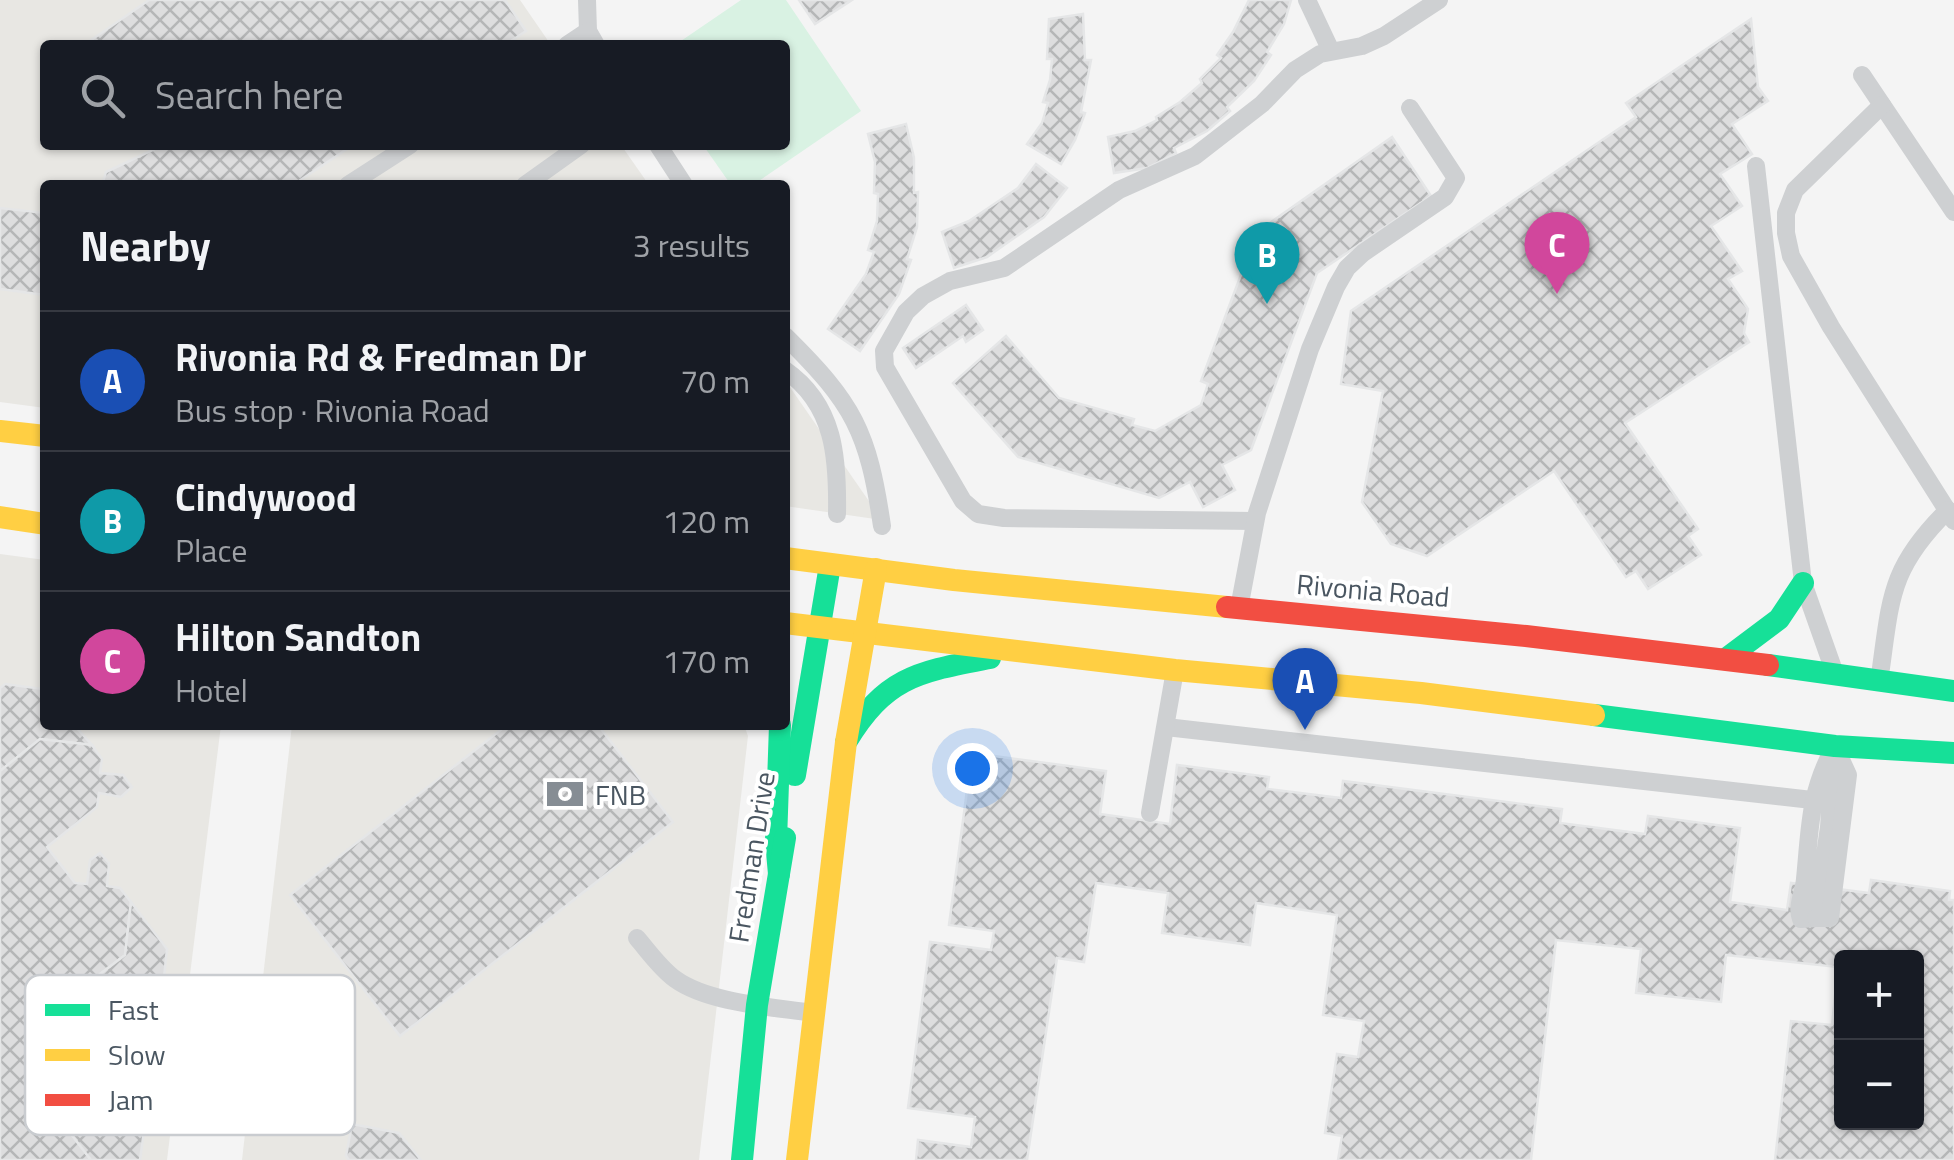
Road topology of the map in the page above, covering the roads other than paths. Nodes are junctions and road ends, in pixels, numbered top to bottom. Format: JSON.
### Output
{"nodes":[{"id":1,"x":588,"y":0,"type":"edge"},
{"id":2,"x":1307,"y":0,"type":"edge"},
{"id":3,"x":1439,"y":0,"type":"edge"},
{"id":4,"x":592,"y":38,"type":"edge"},
{"id":5,"x":1331,"y":51,"type":"junction"},
{"id":6,"x":1862,"y":75,"type":"dead end"},
{"id":7,"x":1882,"y":105,"type":"junction"},
{"id":8,"x":1410,"y":108,"type":"dead end"},
{"id":9,"x":402,"y":150,"type":"edge"},
{"id":10,"x":574,"y":150,"type":"edge"},
{"id":11,"x":661,"y":150,"type":"edge"},
{"id":12,"x":1756,"y":166,"type":"dead end"},
{"id":13,"x":680,"y":179,"type":"edge"},
{"id":14,"x":356,"y":180,"type":"edge"},
{"id":15,"x":532,"y":180,"type":"edge"},
{"id":16,"x":1954,"y":212,"type":"edge"},
{"id":17,"x":790,"y":341,"type":"edge"},
{"id":18,"x":790,"y":374,"type":"edge"},
{"id":19,"x":0,"y":431,"type":"edge"},
{"id":20,"x":40,"y":435,"type":"edge"},
{"id":21,"x":836,"y":514,"type":"dead end"},
{"id":22,"x":1951,"y":516,"type":"edge"},
{"id":23,"x":0,"y":517,"type":"edge"},
{"id":24,"x":1255,"y":521,"type":"junction"},
{"id":25,"x":40,"y":523,"type":"edge"},
{"id":26,"x":882,"y":526,"type":"dead end"},
{"id":27,"x":790,"y":559,"type":"edge"},
{"id":28,"x":830,"y":564,"type":"junction"},
{"id":29,"x":876,"y":569,"type":"junction"},
{"id":30,"x":1803,"y":582,"type":"junction"},
{"id":31,"x":1239,"y":609,"type":"junction"},
{"id":32,"x":790,"y":624,"type":"edge"},
{"id":33,"x":818,"y":627,"type":"junction"},
{"id":34,"x":865,"y":631,"type":"junction"},
{"id":35,"x":1026,"y":651,"type":"junction"},
{"id":36,"x":1727,"y":658,"type":"junction"},
{"id":37,"x":1175,"y":670,"type":"junction"},
{"id":38,"x":1835,"y":675,"type":"junction"},
{"id":39,"x":1879,"y":681,"type":"junction"},
{"id":40,"x":1954,"y":691,"type":"edge"},
{"id":41,"x":1166,"y":727,"type":"junction"},
{"id":42,"x":780,"y":730,"type":"edge"},
{"id":43,"x":846,"y":742,"type":"junction"},
{"id":44,"x":1834,"y":746,"type":"junction"},
{"id":45,"x":1954,"y":754,"type":"edge"},
{"id":46,"x":1812,"y":800,"type":"junction"},
{"id":47,"x":1150,"y":813,"type":"dead end"},
{"id":48,"x":779,"y":874,"type":"junction"},
{"id":49,"x":637,"y":938,"type":"dead end"},
{"id":50,"x":757,"y":1005,"type":"junction"},
{"id":51,"x":814,"y":1013,"type":"junction"},
{"id":52,"x":742,"y":1160,"type":"edge"},
{"id":53,"x":797,"y":1160,"type":"edge"}],
"edges":[{"from":1,"to":4,"type":"lane"},
{"from":2,"to":5,"type":"lane"},
{"from":3,"to":5,"type":"lane"},
{"from":5,"to":24,"type":"lane"},
{"from":6,"to":7,"type":"lane"},
{"from":7,"to":16,"type":"lane"},
{"from":7,"to":22,"type":"lane"},
{"from":8,"to":24,"type":"lane"},
{"from":9,"to":14,"type":"lane"},
{"from":10,"to":15,"type":"lane"},
{"from":11,"to":13,"type":"lane"},
{"from":12,"to":30,"type":"lane"},
{"from":17,"to":26,"type":"lane"},
{"from":18,"to":21,"type":"lane"},
{"from":19,"to":20,"type":"main road"},
{"from":22,"to":39,"type":"lane"},
{"from":23,"to":25,"type":"main road"},
{"from":24,"to":31,"type":"lane"},
{"from":27,"to":28,"type":"main road","name":"Rivonia Road"},
{"from":28,"to":29,"type":"main road","name":"Rivonia Road"},
{"from":28,"to":33,"type":"main road","name":"Fredman Drive"},
{"from":29,"to":31,"type":"main road","name":"Rivonia Road"},
{"from":29,"to":34,"type":"main road"},
{"from":30,"to":36,"type":"main road"},
{"from":30,"to":38,"type":"lane"},
{"from":31,"to":36,"type":"main road","name":"Rivonia Road"},
{"from":32,"to":33,"type":"main road"},
{"from":33,"to":34,"type":"main road"},
{"from":33,"to":48,"type":"main road","name":"Fredman Drive"},
{"from":34,"to":35,"type":"main road"},
{"from":34,"to":43,"type":"main road"},
{"from":35,"to":37,"type":"main road"},
{"from":35,"to":43,"type":"main road"},
{"from":36,"to":38,"type":"main road","name":"Rivonia Road"},
{"from":37,"to":41,"type":"lane"},
{"from":37,"to":44,"type":"main road"},
{"from":38,"to":39,"type":"main road","name":"Rivonia Road"},
{"from":39,"to":40,"type":"main road","name":"Rivonia Road"},
{"from":41,"to":46,"type":"lane"},
{"from":41,"to":47,"type":"lane"},
{"from":42,"to":48,"type":"main road"},
{"from":43,"to":51,"type":"main road"},
{"from":44,"to":45,"type":"main road"},
{"from":44,"to":46,"type":"lane"},
{"from":44,"to":46,"type":"lane"},
{"from":48,"to":50,"type":"main road","name":"Fredman Drive"},
{"from":49,"to":50,"type":"lane"},
{"from":50,"to":51,"type":"lane"},
{"from":50,"to":52,"type":"main road","name":"Fredman Drive"},
{"from":51,"to":53,"type":"main road"}]}
